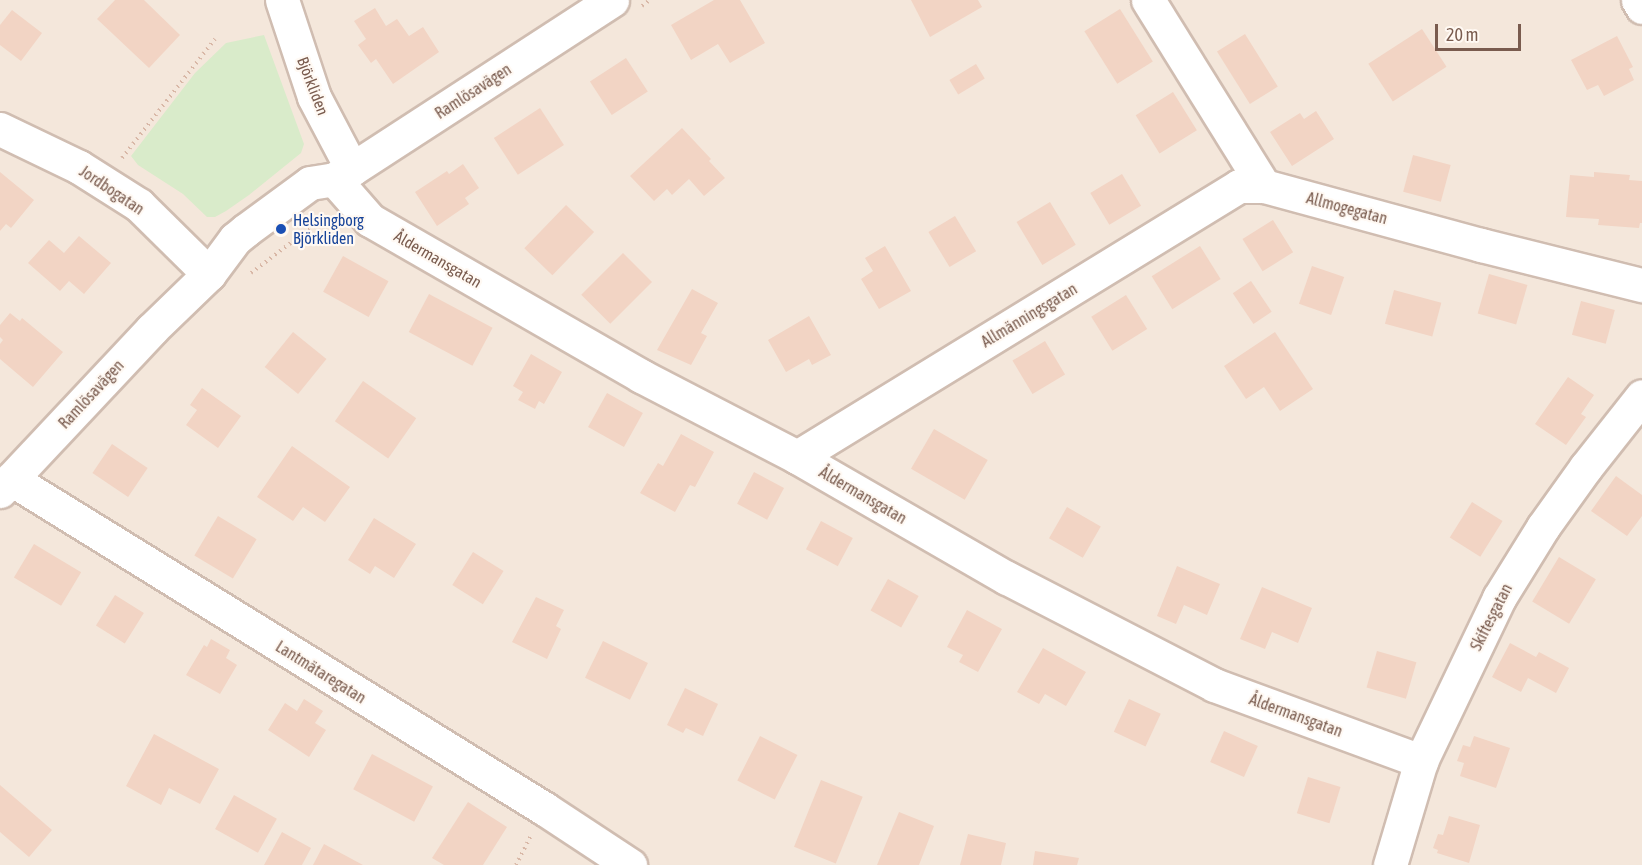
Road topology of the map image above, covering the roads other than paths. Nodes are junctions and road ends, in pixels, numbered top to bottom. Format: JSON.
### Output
{"nodes":[{"id":1,"x":282,"y":0,"type":"edge"},
{"id":2,"x":1148,"y":0,"type":"edge"},
{"id":3,"x":1638,"y":0,"type":"edge"},
{"id":4,"x":626,"y":3,"type":"edge"},
{"id":5,"x":1642,"y":7,"type":"edge"},
{"id":6,"x":0,"y":129,"type":"edge"},
{"id":7,"x":345,"y":182,"type":"junction"},
{"id":8,"x":1264,"y":186,"type":"junction"},
{"id":9,"x":209,"y":274,"type":"junction"},
{"id":10,"x":1642,"y":285,"type":"edge"},
{"id":11,"x":1642,"y":396,"type":"edge"},
{"id":12,"x":797,"y":457,"type":"junction"},
{"id":13,"x":5,"y":485,"type":"edge"},
{"id":14,"x":1421,"y":760,"type":"junction"},
{"id":15,"x":630,"y":865,"type":"edge"},
{"id":16,"x":1390,"y":865,"type":"edge"}],
"edges":[{"from":1,"to":7,"type":"street","name":"Björkliden"},
{"from":2,"to":8,"type":"street"},
{"from":3,"to":5,"type":"street"},
{"from":4,"to":7,"type":"street","name":"Ramlösavägen"},
{"from":6,"to":9,"type":"street","name":"Jordbogatan"},
{"from":7,"to":9,"type":"street","name":"Ramlösavägen"},
{"from":7,"to":12,"type":"street","name":"Åldermansgatan"},
{"from":8,"to":10,"type":"street","name":"Allmogegatan"},
{"from":8,"to":12,"type":"street","name":"Allmänningsgatan"},
{"from":9,"to":13,"type":"street","name":"Ramlösavägen"},
{"from":11,"to":14,"type":"street","name":"Skiftesgatan"},
{"from":12,"to":14,"type":"street","name":"Åldermansgatan"},
{"from":13,"to":15,"type":"street","name":"Lantmätaregatan"},
{"from":14,"to":16,"type":"street","name":"Skiftesgatan"}]}
